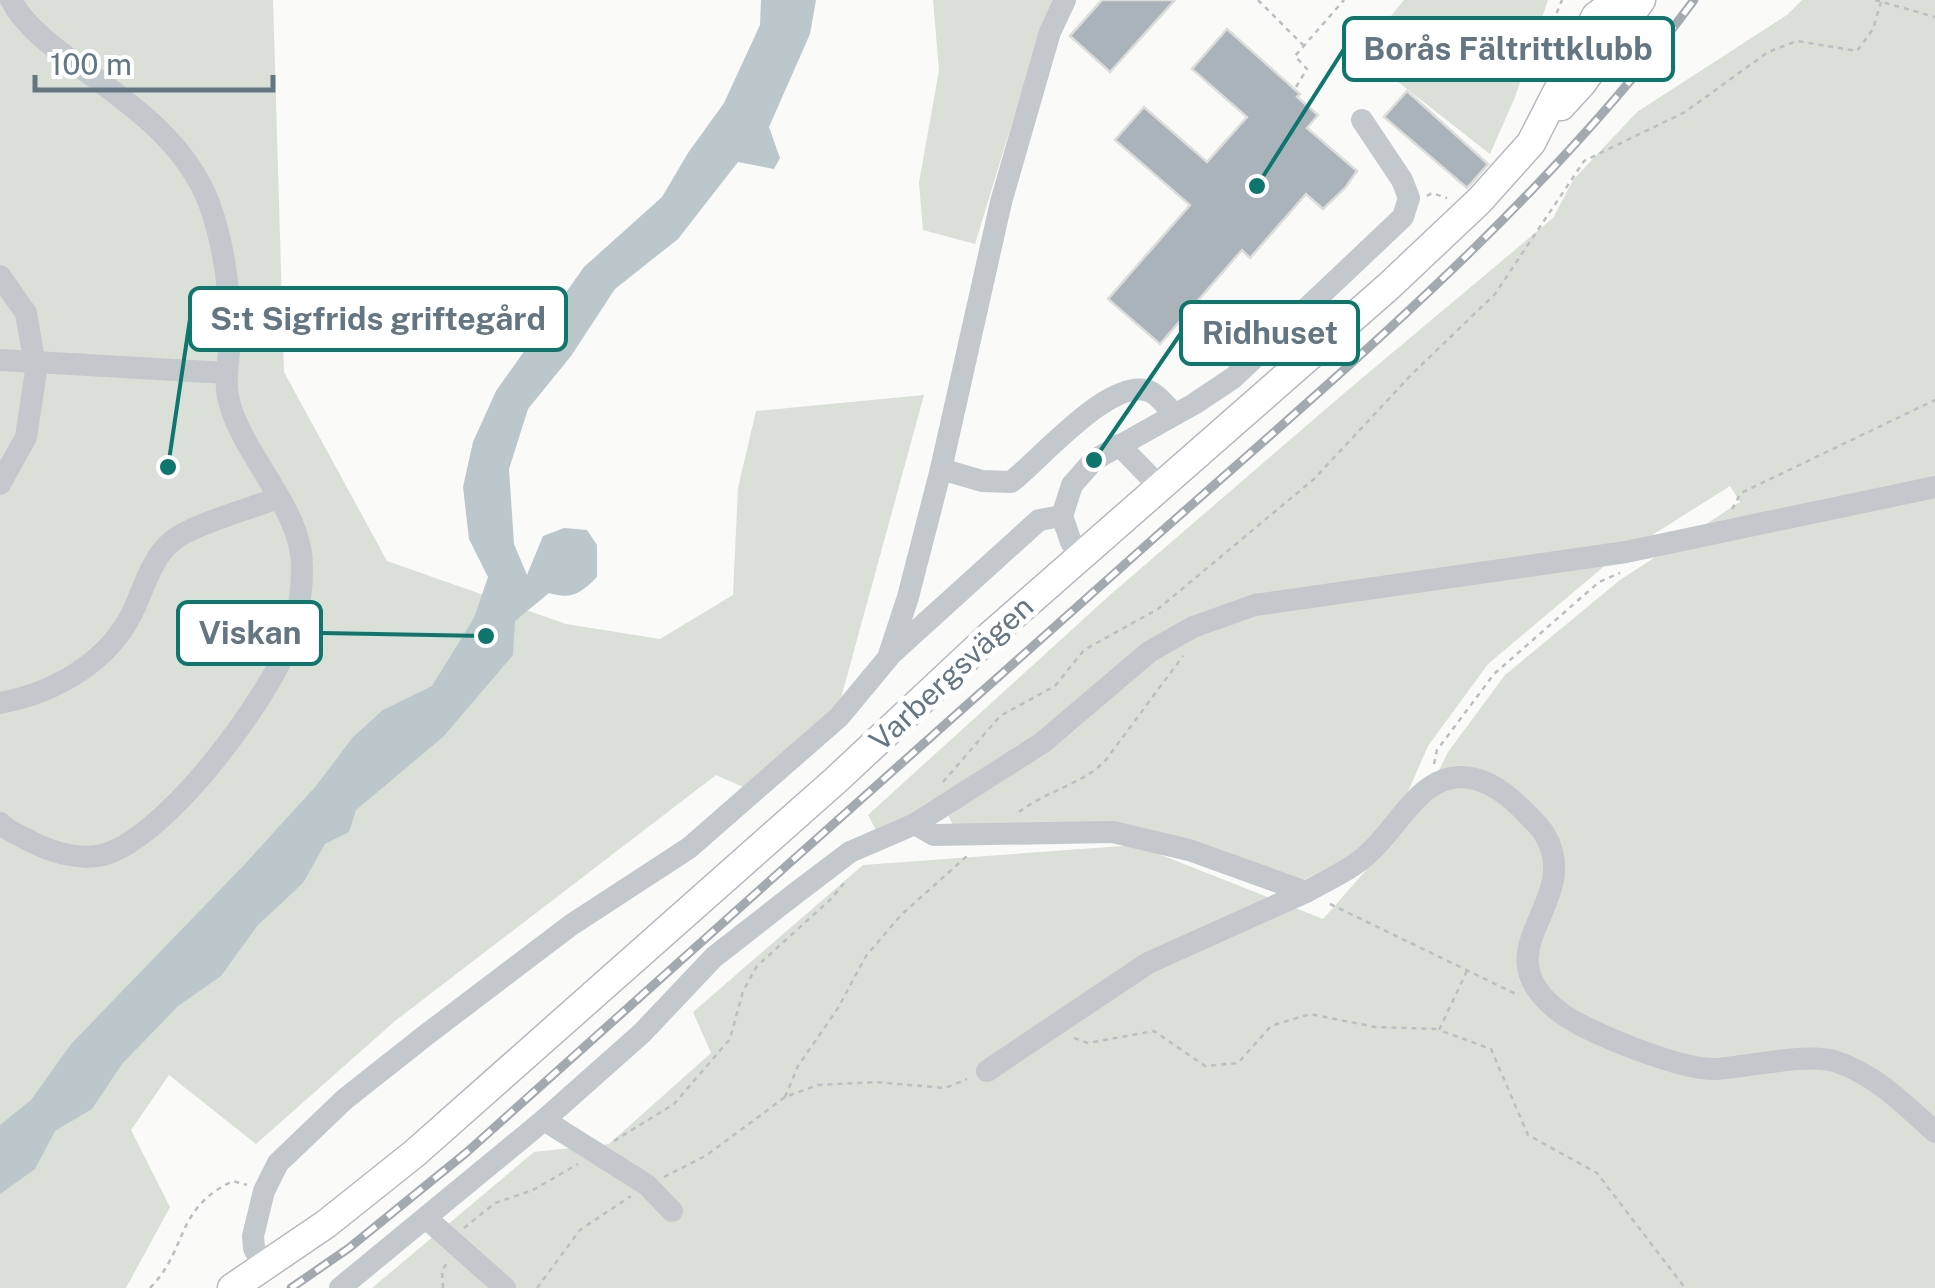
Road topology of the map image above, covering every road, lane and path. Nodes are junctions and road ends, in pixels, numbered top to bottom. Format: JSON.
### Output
{"nodes":[{"id":1,"x":1065,"y":0,"type":"edge"},
{"id":2,"x":1258,"y":0,"type":"edge"},
{"id":3,"x":1344,"y":0,"type":"edge"},
{"id":4,"x":1562,"y":0,"type":"edge"},
{"id":5,"x":1641,"y":0,"type":"edge"},
{"id":6,"x":1878,"y":1,"type":"edge"},
{"id":7,"x":1605,"y":6,"type":"edge"},
{"id":8,"x":8,"y":8,"type":"edge"},
{"id":9,"x":1935,"y":17,"type":"edge"},
{"id":10,"x":1304,"y":46,"type":"junction"},
{"id":11,"x":1538,"y":78,"type":"dead end"},
{"id":12,"x":1296,"y":86,"type":"dead end"},
{"id":13,"x":1362,"y":120,"type":"dead end"},
{"id":14,"x":1545,"y":120,"type":"junction"},
{"id":15,"x":1478,"y":201,"type":"junction"},
{"id":16,"x":1405,"y":210,"type":"junction"},
{"id":17,"x":0,"y":276,"type":"edge"},
{"id":18,"x":0,"y":360,"type":"edge"},
{"id":19,"x":34,"y":360,"type":"junction"},
{"id":20,"x":227,"y":373,"type":"junction"},
{"id":21,"x":1935,"y":400,"type":"edge"},
{"id":22,"x":1174,"y":414,"type":"junction"},
{"id":23,"x":1119,"y":445,"type":"junction"},
{"id":24,"x":941,"y":469,"type":"junction"},
{"id":25,"x":0,"y":484,"type":"edge"},
{"id":26,"x":1160,"y":487,"type":"junction"},
{"id":27,"x":1935,"y":488,"type":"edge"},
{"id":28,"x":278,"y":498,"type":"junction"},
{"id":29,"x":1062,"y":516,"type":"junction"},
{"id":30,"x":1732,"y":530,"type":"junction"},
{"id":31,"x":1626,"y":552,"type":"junction"},
{"id":32,"x":1081,"y":554,"type":"junction"},
{"id":33,"x":1193,"y":627,"type":"junction"},
{"id":34,"x":888,"y":658,"type":"junction"},
{"id":35,"x":0,"y":703,"type":"edge"},
{"id":36,"x":943,"y":781,"type":"dead end"},
{"id":37,"x":1431,"y":786,"type":"junction"},
{"id":38,"x":0,"y":822,"type":"edge"},
{"id":39,"x":915,"y":824,"type":"junction"},
{"id":40,"x":989,"y":836,"type":"junction"},
{"id":41,"x":843,"y":884,"type":"dead end"},
{"id":42,"x":1306,"y":892,"type":"junction"},
{"id":43,"x":1468,"y":971,"type":"junction"},
{"id":44,"x":1555,"y":1008,"type":"junction"},
{"id":45,"x":1049,"y":1028,"type":"junction"},
{"id":46,"x":1439,"y":1030,"type":"junction"},
{"id":47,"x":987,"y":1072,"type":"joint"},
{"id":48,"x":785,"y":1098,"type":"junction"},
{"id":49,"x":544,"y":1120,"type":"junction"},
{"id":50,"x":1935,"y":1132,"type":"edge"},
{"id":51,"x":594,"y":1154,"type":"junction"},
{"id":52,"x":647,"y":1186,"type":"junction"},
{"id":53,"x":264,"y":1190,"type":"junction"},
{"id":54,"x":672,"y":1211,"type":"dead end"},
{"id":55,"x":426,"y":1218,"type":"junction"},
{"id":56,"x":456,"y":1245,"type":"junction"},
{"id":57,"x":245,"y":1282,"type":"edge"},
{"id":58,"x":150,"y":1288,"type":"edge"},
{"id":59,"x":340,"y":1288,"type":"edge"},
{"id":60,"x":443,"y":1288,"type":"edge"},
{"id":61,"x":505,"y":1288,"type":"edge"},
{"id":62,"x":537,"y":1288,"type":"edge"},
{"id":63,"x":1685,"y":1288,"type":"edge"}],
"edges":[{"from":1,"to":24,"type":"street"},
{"from":2,"to":10,"type":"path"},
{"from":3,"to":10,"type":"path"},
{"from":4,"to":11,"type":"path"},
{"from":5,"to":14,"type":"main road"},
{"from":6,"to":9,"type":"path"},
{"from":6,"to":36,"type":"path"},
{"from":7,"to":14,"type":"main road","name":"Varbergsvägen"},
{"from":8,"to":20,"type":"street"},
{"from":10,"to":12,"type":"path"},
{"from":13,"to":16,"type":"street"},
{"from":14,"to":15,"type":"main road","name":"Varbergsvägen"},
{"from":15,"to":16,"type":"path"},
{"from":15,"to":26,"type":"main road","name":"Varbergsvägen"},
{"from":16,"to":22,"type":"street"},
{"from":17,"to":19,"type":"street"},
{"from":18,"to":19,"type":"street"},
{"from":19,"to":20,"type":"street"},
{"from":19,"to":25,"type":"street"},
{"from":20,"to":28,"type":"street"},
{"from":21,"to":30,"type":"path"},
{"from":22,"to":23,"type":"street"},
{"from":22,"to":24,"type":"street"},
{"from":23,"to":26,"type":"street"},
{"from":23,"to":29,"type":"street"},
{"from":24,"to":34,"type":"street"},
{"from":26,"to":32,"type":"main road","name":"Varbergsvägen"},
{"from":27,"to":30,"type":"street"},
{"from":28,"to":35,"type":"street"},
{"from":28,"to":38,"type":"street"},
{"from":29,"to":32,"type":"street"},
{"from":29,"to":34,"type":"street"},
{"from":30,"to":31,"type":"street"},
{"from":31,"to":33,"type":"street"},
{"from":31,"to":37,"type":"path"},
{"from":32,"to":57,"type":"main road","name":"Varbergsvägen"},
{"from":33,"to":39,"type":"street"},
{"from":33,"to":40,"type":"path"},
{"from":34,"to":53,"type":"street"},
{"from":37,"to":42,"type":"street"},
{"from":37,"to":44,"type":"street"},
{"from":39,"to":40,"type":"street"},
{"from":39,"to":49,"type":"street"},
{"from":40,"to":42,"type":"street"},
{"from":40,"to":48,"type":"path"},
{"from":41,"to":51,"type":"path"},
{"from":42,"to":43,"type":"path"},
{"from":42,"to":45,"type":"street"},
{"from":43,"to":44,"type":"path"},
{"from":43,"to":46,"type":"path"},
{"from":44,"to":50,"type":"street"},
{"from":45,"to":46,"type":"path"},
{"from":45,"to":47,"type":"street"},
{"from":46,"to":63,"type":"path"},
{"from":47,"to":48,"type":"path"},
{"from":48,"to":52,"type":"path"},
{"from":49,"to":51,"type":"street"},
{"from":49,"to":55,"type":"street"},
{"from":51,"to":52,"type":"street"},
{"from":51,"to":56,"type":"path"},
{"from":52,"to":54,"type":"street"},
{"from":52,"to":62,"type":"path"},
{"from":53,"to":57,"type":"street"},
{"from":53,"to":58,"type":"path"},
{"from":55,"to":56,"type":"street"},
{"from":55,"to":59,"type":"street"},
{"from":56,"to":60,"type":"path"},
{"from":56,"to":61,"type":"street"}]}
